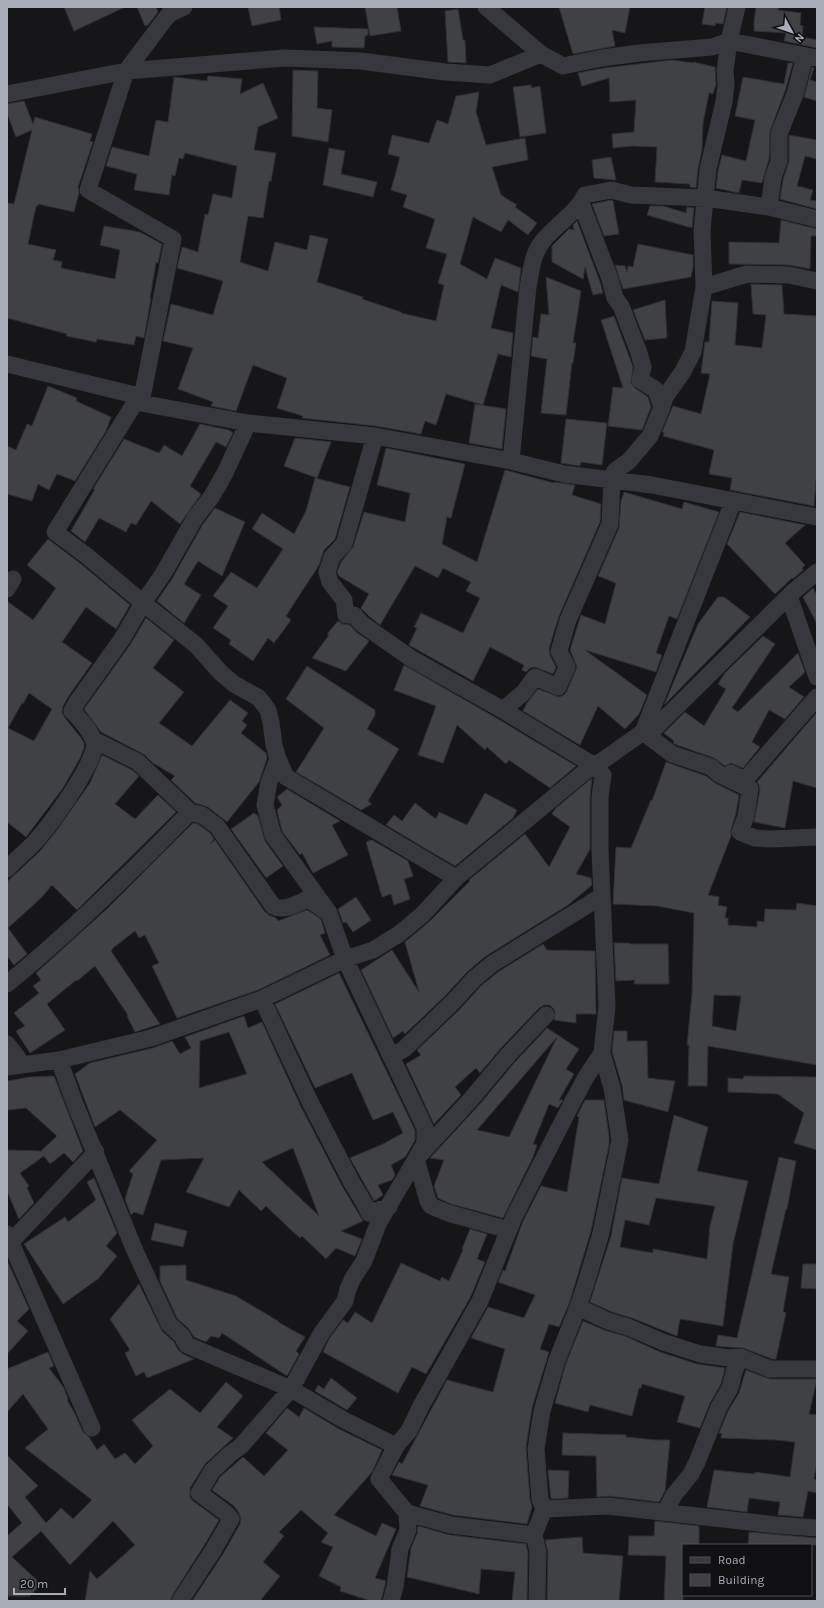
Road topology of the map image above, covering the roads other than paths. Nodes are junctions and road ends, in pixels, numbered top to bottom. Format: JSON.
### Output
{"nodes":[{"id":1,"x":486,"y":7,"type":"edge"},
{"id":2,"x":737,"y":7,"type":"edge"},
{"id":3,"x":173,"y":9,"type":"edge"},
{"id":4,"x":729,"y":41,"type":"junction"},
{"id":5,"x":542,"y":54,"type":"junction"},
{"id":6,"x":811,"y":57,"type":"edge"},
{"id":7,"x":126,"y":71,"type":"junction"},
{"id":8,"x":7,"y":94,"type":"edge"},
{"id":9,"x":705,"y":198,"type":"junction"},
{"id":10,"x":581,"y":203,"type":"junction"},
{"id":11,"x":769,"y":207,"type":"junction"},
{"id":12,"x":817,"y":219,"type":"edge"},
{"id":13,"x":817,"y":281,"type":"edge"},
{"id":14,"x":704,"y":287,"type":"junction"},
{"id":15,"x":7,"y":364,"type":"edge"},
{"id":16,"x":140,"y":400,"type":"junction"},
{"id":17,"x":662,"y":407,"type":"junction"},
{"id":18,"x":248,"y":423,"type":"junction"},
{"id":19,"x":375,"y":436,"type":"junction"},
{"id":20,"x":511,"y":461,"type":"junction"},
{"id":21,"x":612,"y":479,"type":"junction"},
{"id":22,"x":733,"y":502,"type":"junction"},
{"id":23,"x":817,"y":517,"type":"edge"},
{"id":24,"x":817,"y":572,"type":"edge"},
{"id":25,"x":789,"y":596,"type":"junction"},
{"id":26,"x":143,"y":603,"type":"junction"},
{"id":27,"x":817,"y":678,"type":"edge"},
{"id":28,"x":817,"y":697,"type":"edge"},
{"id":29,"x":503,"y":710,"type":"junction"},
{"id":30,"x":646,"y":733,"type":"junction"},
{"id":31,"x":94,"y":740,"type":"junction"},
{"id":32,"x":278,"y":759,"type":"junction"},
{"id":33,"x":593,"y":765,"type":"junction"},
{"id":34,"x":190,"y":812,"type":"junction"},
{"id":35,"x":817,"y":837,"type":"edge"},
{"id":36,"x":7,"y":869,"type":"edge"},
{"id":37,"x":456,"y":878,"type":"junction"},
{"id":38,"x":602,"y":896,"type":"junction"},
{"id":39,"x":329,"y":913,"type":"junction"},
{"id":40,"x":345,"y":960,"type":"junction"},
{"id":41,"x":7,"y":984,"type":"edge"},
{"id":42,"x":262,"y":998,"type":"junction"},
{"id":43,"x":546,"y":1015,"type":"dead end"},
{"id":44,"x":7,"y":1044,"type":"edge"},
{"id":45,"x":602,"y":1053,"type":"junction"},
{"id":46,"x":392,"y":1056,"type":"junction"},
{"id":47,"x":7,"y":1059,"type":"edge"},
{"id":48,"x":59,"y":1060,"type":"junction"},
{"id":49,"x":7,"y":1067,"type":"edge"},
{"id":50,"x":96,"y":1152,"type":"junction"},
{"id":51,"x":416,"y":1160,"type":"junction"},
{"id":52,"x":389,"y":1207,"type":"junction"},
{"id":53,"x":509,"y":1230,"type":"junction"},
{"id":54,"x":8,"y":1241,"type":"edge"},
{"id":55,"x":578,"y":1307,"type":"junction"},
{"id":56,"x":740,"y":1357,"type":"junction"},
{"id":57,"x":817,"y":1369,"type":"edge"},
{"id":58,"x":291,"y":1388,"type":"junction"},
{"id":59,"x":92,"y":1428,"type":"dead end"},
{"id":60,"x":396,"y":1446,"type":"junction"},
{"id":61,"x":544,"y":1509,"type":"junction"},
{"id":62,"x":665,"y":1512,"type":"junction"},
{"id":63,"x":407,"y":1513,"type":"junction"},
{"id":64,"x":817,"y":1528,"type":"edge"},
{"id":65,"x":534,"y":1535,"type":"junction"},
{"id":66,"x":180,"y":1601,"type":"edge"},
{"id":67,"x":391,"y":1601,"type":"edge"},
{"id":68,"x":537,"y":1601,"type":"edge"}],
"edges":[{"from":1,"to":5,"type":"street"},
{"from":2,"to":4,"type":"street"},
{"from":3,"to":7,"type":"street"},
{"from":4,"to":5,"type":"street"},
{"from":4,"to":6,"type":"street"},
{"from":4,"to":9,"type":"street"},
{"from":5,"to":7,"type":"street"},
{"from":6,"to":11,"type":"street"},
{"from":7,"to":8,"type":"street"},
{"from":7,"to":16,"type":"street"},
{"from":9,"to":10,"type":"street"},
{"from":9,"to":11,"type":"street"},
{"from":9,"to":14,"type":"street"},
{"from":10,"to":17,"type":"street"},
{"from":10,"to":20,"type":"street"},
{"from":11,"to":12,"type":"street"},
{"from":13,"to":14,"type":"street"},
{"from":14,"to":17,"type":"street"},
{"from":15,"to":16,"type":"street"},
{"from":16,"to":18,"type":"street"},
{"from":16,"to":26,"type":"street"},
{"from":17,"to":21,"type":"street"},
{"from":18,"to":19,"type":"street"},
{"from":18,"to":26,"type":"street"},
{"from":19,"to":20,"type":"street"},
{"from":19,"to":29,"type":"street"},
{"from":20,"to":21,"type":"street"},
{"from":21,"to":22,"type":"street"},
{"from":21,"to":29,"type":"street"},
{"from":22,"to":23,"type":"street"},
{"from":22,"to":30,"type":"street"},
{"from":24,"to":25,"type":"street"},
{"from":25,"to":27,"type":"street"},
{"from":25,"to":30,"type":"street"},
{"from":26,"to":31,"type":"street"},
{"from":26,"to":32,"type":"street"},
{"from":28,"to":30,"type":"street"},
{"from":29,"to":33,"type":"street"},
{"from":30,"to":33,"type":"street"},
{"from":30,"to":35,"type":"street"},
{"from":31,"to":34,"type":"street"},
{"from":31,"to":36,"type":"street"},
{"from":32,"to":37,"type":"street"},
{"from":32,"to":39,"type":"street"},
{"from":33,"to":37,"type":"street"},
{"from":33,"to":38,"type":"street"},
{"from":34,"to":39,"type":"street"},
{"from":34,"to":41,"type":"street"},
{"from":37,"to":40,"type":"street"},
{"from":38,"to":45,"type":"street"},
{"from":38,"to":46,"type":"street"},
{"from":39,"to":40,"type":"street"},
{"from":40,"to":42,"type":"street"},
{"from":40,"to":46,"type":"street"},
{"from":42,"to":48,"type":"street"},
{"from":42,"to":52,"type":"street"},
{"from":43,"to":51,"type":"street"},
{"from":44,"to":47,"type":"street"},
{"from":45,"to":53,"type":"street"},
{"from":45,"to":55,"type":"street"},
{"from":46,"to":51,"type":"street"},
{"from":48,"to":49,"type":"street"},
{"from":48,"to":50,"type":"street"},
{"from":50,"to":54,"type":"street"},
{"from":50,"to":58,"type":"street"},
{"from":51,"to":52,"type":"street"},
{"from":51,"to":53,"type":"street"},
{"from":52,"to":58,"type":"street"},
{"from":53,"to":60,"type":"street"},
{"from":54,"to":59,"type":"street"},
{"from":55,"to":56,"type":"street"},
{"from":55,"to":61,"type":"street"},
{"from":56,"to":57,"type":"street"},
{"from":56,"to":62,"type":"street"},
{"from":58,"to":60,"type":"street"},
{"from":58,"to":66,"type":"street"},
{"from":60,"to":63,"type":"street"},
{"from":61,"to":62,"type":"street"},
{"from":61,"to":65,"type":"street"},
{"from":62,"to":64,"type":"street"},
{"from":63,"to":65,"type":"street"},
{"from":63,"to":67,"type":"street"},
{"from":65,"to":68,"type":"street"}]}
